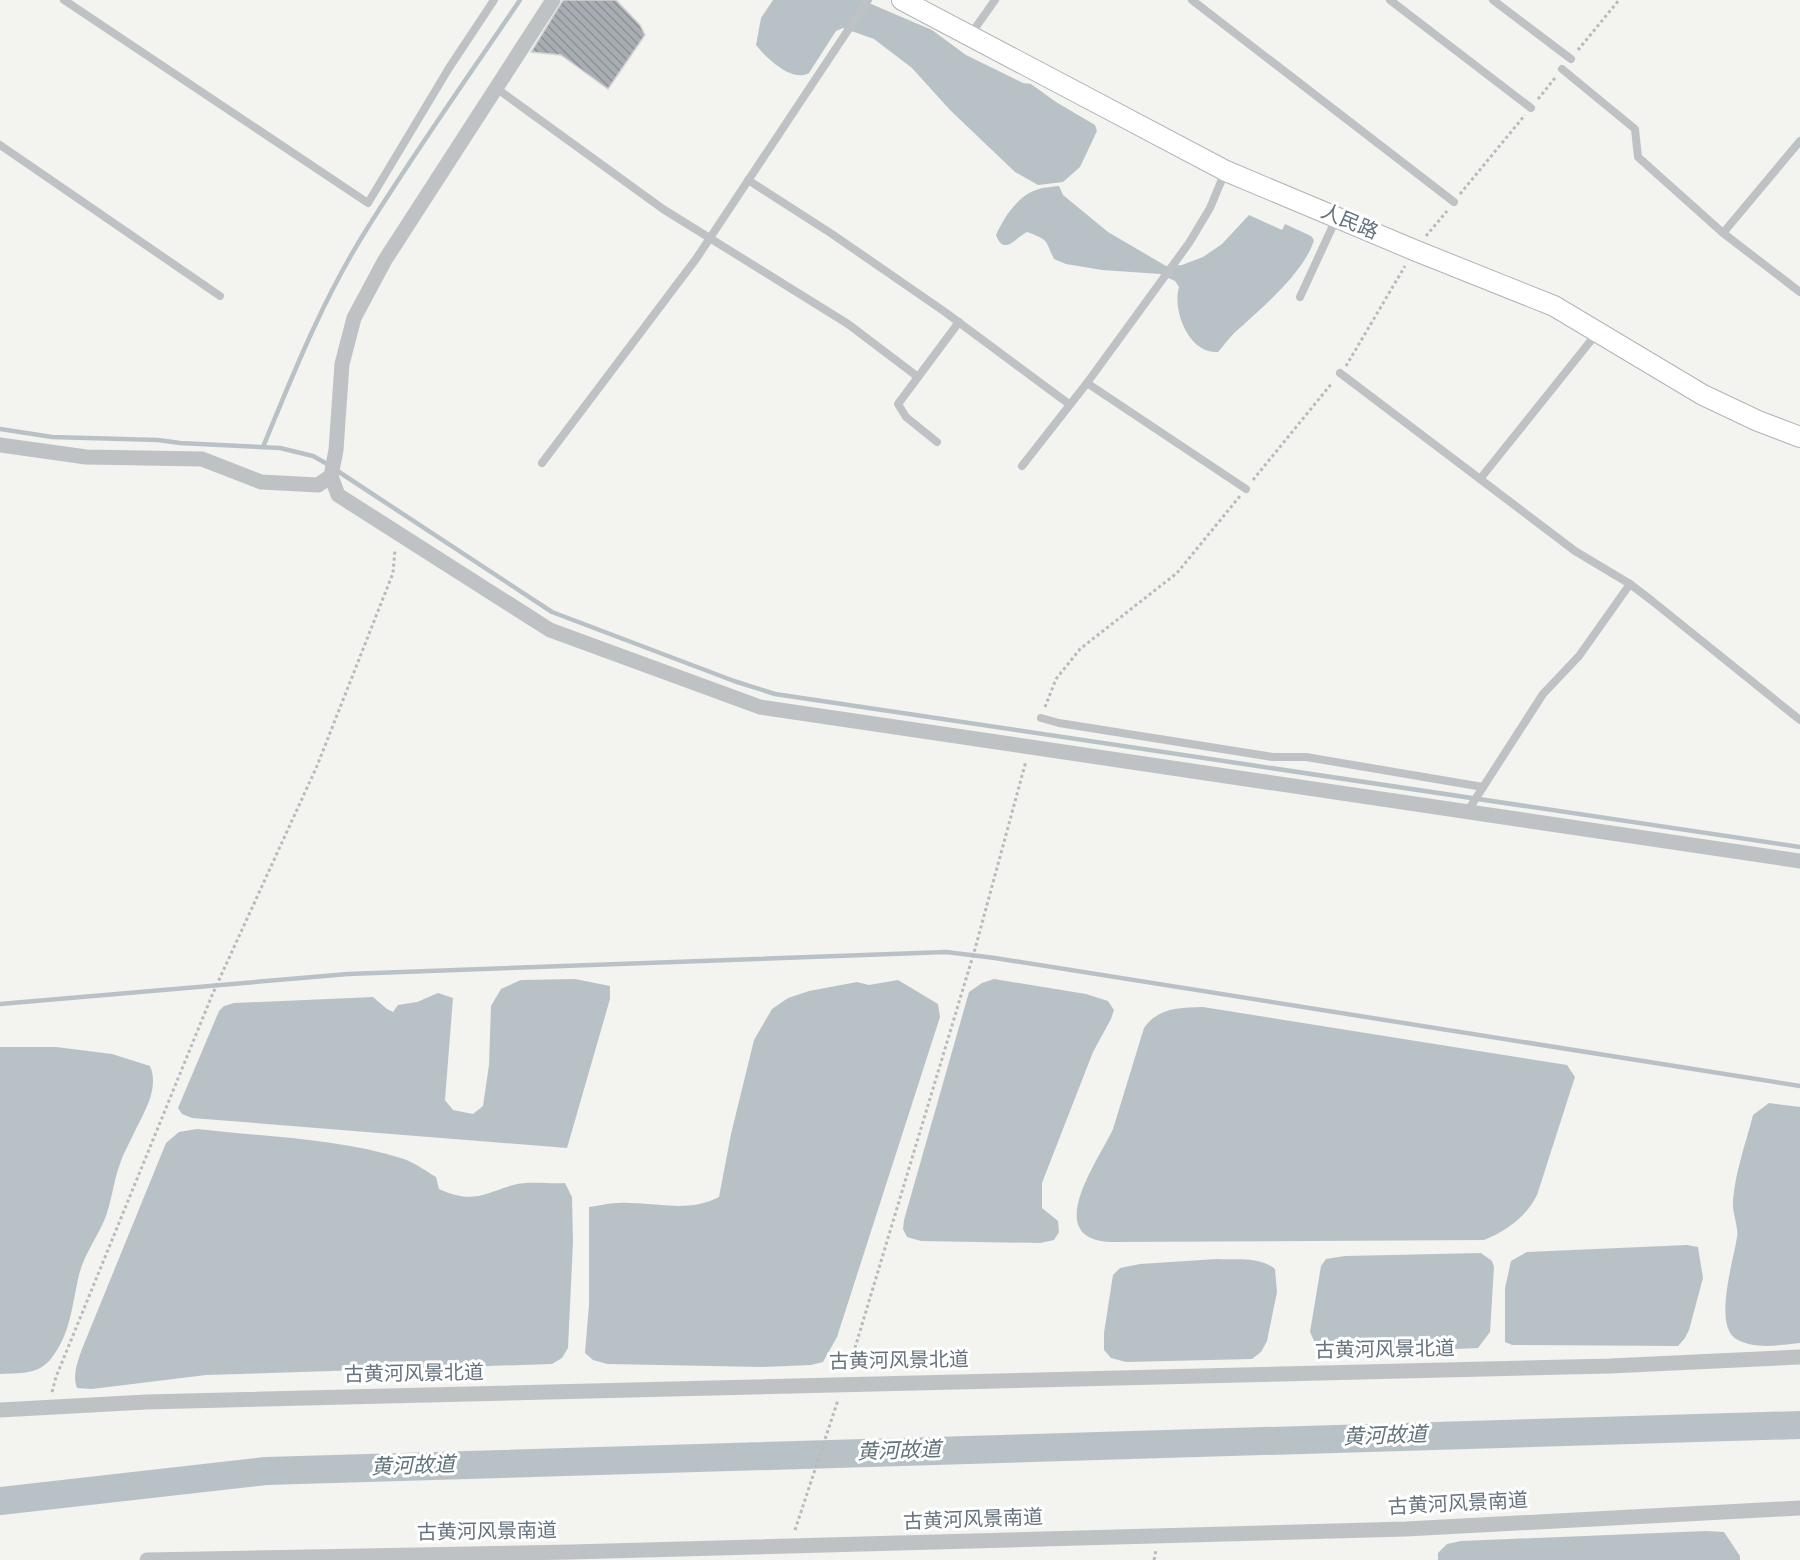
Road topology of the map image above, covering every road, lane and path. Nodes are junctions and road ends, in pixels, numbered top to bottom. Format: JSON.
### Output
{"nodes":[{"id":1,"x":63,"y":0,"type":"edge"},
{"id":2,"x":494,"y":0,"type":"edge"},
{"id":3,"x":553,"y":0,"type":"edge"},
{"id":4,"x":868,"y":0,"type":"edge"},
{"id":5,"x":902,"y":0,"type":"edge"},
{"id":6,"x":995,"y":0,"type":"edge"},
{"id":7,"x":1192,"y":0,"type":"edge"},
{"id":8,"x":1390,"y":0,"type":"edge"},
{"id":9,"x":1493,"y":0,"type":"edge"},
{"id":10,"x":970,"y":35,"type":"junction"},
{"id":11,"x":1571,"y":59,"type":"dead end"},
{"id":12,"x":1562,"y":69,"type":"dead end"},
{"id":13,"x":495,"y":88,"type":"junction"},
{"id":14,"x":1531,"y":108,"type":"dead end"},
{"id":15,"x":1800,"y":141,"type":"edge"},
{"id":16,"x":0,"y":145,"type":"edge"},
{"id":17,"x":1226,"y":171,"type":"junction"},
{"id":18,"x":748,"y":180,"type":"junction"},
{"id":19,"x":1454,"y":202,"type":"dead end"},
{"id":20,"x":1336,"y":217,"type":"junction"},
{"id":21,"x":1723,"y":233,"type":"junction"},
{"id":22,"x":709,"y":238,"type":"junction"},
{"id":23,"x":1800,"y":292,"type":"edge"},
{"id":24,"x":220,"y":296,"type":"dead end"},
{"id":25,"x":1300,"y":297,"type":"dead end"},
{"id":26,"x":959,"y":322,"type":"junction"},
{"id":27,"x":1598,"y":332,"type":"junction"},
{"id":28,"x":1340,"y":373,"type":"dead end"},
{"id":29,"x":918,"y":377,"type":"junction"},
{"id":30,"x":1087,"y":383,"type":"junction"},
{"id":31,"x":1069,"y":404,"type":"junction"},
{"id":32,"x":1800,"y":437,"type":"edge"},
{"id":33,"x":936,"y":442,"type":"dead end"},
{"id":34,"x":0,"y":445,"type":"edge"},
{"id":35,"x":542,"y":463,"type":"dead end"},
{"id":36,"x":1022,"y":466,"type":"dead end"},
{"id":37,"x":332,"y":470,"type":"junction"},
{"id":38,"x":1480,"y":479,"type":"junction"},
{"id":39,"x":1246,"y":489,"type":"dead end"},
{"id":40,"x":397,"y":532,"type":"junction"},
{"id":41,"x":1630,"y":585,"type":"junction"},
{"id":42,"x":1041,"y":718,"type":"dead end"},
{"id":43,"x":1800,"y":720,"type":"edge"},
{"id":44,"x":1030,"y":747,"type":"junction"},
{"id":45,"x":1481,"y":790,"type":"junction"},
{"id":46,"x":1469,"y":809,"type":"junction"},
{"id":47,"x":1800,"y":861,"type":"edge"},
{"id":48,"x":1800,"y":1358,"type":"edge"},
{"id":49,"x":841,"y":1391,"type":"junction"},
{"id":50,"x":48,"y":1407,"type":"junction"},
{"id":51,"x":0,"y":1410,"type":"edge"},
{"id":52,"x":1800,"y":1508,"type":"edge"},
{"id":53,"x":801,"y":1512,"type":"dead end"},
{"id":54,"x":147,"y":1560,"type":"edge"}],
"edges":[{"from":1,"to":2,"type":"lane"},
{"from":3,"to":13,"type":"street"},
{"from":4,"to":18,"type":"lane"},
{"from":5,"to":10,"type":"street","name":"人民路"},
{"from":6,"to":10,"type":"lane"},
{"from":7,"to":19,"type":"lane"},
{"from":8,"to":14,"type":"lane"},
{"from":9,"to":11,"type":"lane"},
{"from":10,"to":17,"type":"street","name":"人民路"},
{"from":12,"to":21,"type":"lane"},
{"from":13,"to":22,"type":"lane"},
{"from":13,"to":37,"type":"street"},
{"from":15,"to":21,"type":"lane"},
{"from":16,"to":24,"type":"lane"},
{"from":17,"to":20,"type":"street","name":"人民路"},
{"from":17,"to":30,"type":"lane"},
{"from":18,"to":22,"type":"lane"},
{"from":18,"to":26,"type":"lane"},
{"from":20,"to":25,"type":"lane"},
{"from":20,"to":27,"type":"street","name":"人民路"},
{"from":21,"to":23,"type":"lane"},
{"from":22,"to":29,"type":"lane"},
{"from":22,"to":35,"type":"lane"},
{"from":26,"to":29,"type":"lane"},
{"from":26,"to":31,"type":"lane"},
{"from":27,"to":32,"type":"street","name":"人民路"},
{"from":27,"to":38,"type":"lane"},
{"from":28,"to":38,"type":"lane"},
{"from":29,"to":33,"type":"lane"},
{"from":30,"to":31,"type":"lane"},
{"from":30,"to":39,"type":"lane"},
{"from":31,"to":36,"type":"lane"},
{"from":34,"to":37,"type":"street"},
{"from":37,"to":40,"type":"street"},
{"from":38,"to":41,"type":"lane"},
{"from":40,"to":44,"type":"street"},
{"from":40,"to":50,"type":"path"},
{"from":41,"to":43,"type":"lane"},
{"from":41,"to":45,"type":"lane"},
{"from":42,"to":45,"type":"lane"},
{"from":44,"to":46,"type":"street"},
{"from":44,"to":49,"type":"path"},
{"from":45,"to":46,"type":"lane"},
{"from":46,"to":47,"type":"street"},
{"from":48,"to":49,"type":"street","name":"古黄河风景北道"},
{"from":49,"to":50,"type":"street","name":"古黄河风景北道"},
{"from":49,"to":53,"type":"path"},
{"from":50,"to":51,"type":"street","name":"古黄河风景北道"},
{"from":52,"to":54,"type":"street","name":"古黄河风景南道"}]}
